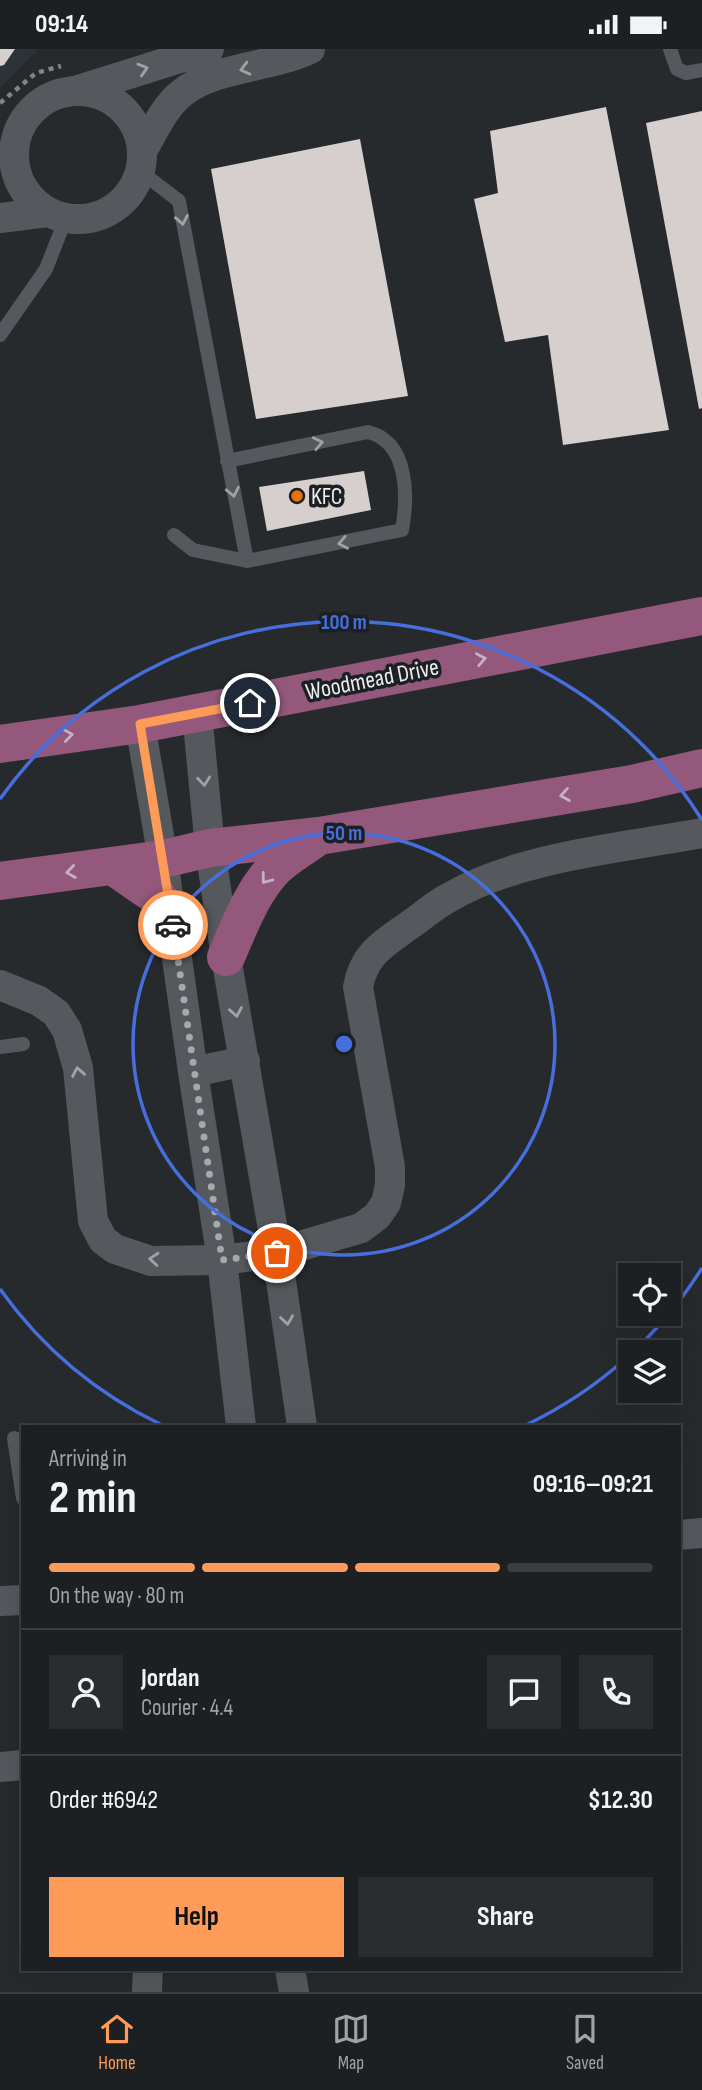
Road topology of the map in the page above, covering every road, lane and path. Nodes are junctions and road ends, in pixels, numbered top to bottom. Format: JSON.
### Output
{"nodes":[{"id":1,"x":209,"y":49,"type":"edge"},
{"id":2,"x":310,"y":49,"type":"edge"},
{"id":3,"x":670,"y":49,"type":"edge"},
{"id":4,"x":702,"y":71,"type":"edge"},
{"id":5,"x":78,"y":90,"type":"junction"},
{"id":6,"x":141,"y":161,"type":"junction"},
{"id":7,"x":7,"y":163,"type":"edge"},
{"id":8,"x":57,"y":215,"type":"junction"},
{"id":9,"x":0,"y":218,"type":"edge"},
{"id":10,"x":0,"y":335,"type":"edge"},
{"id":11,"x":227,"y":461,"type":"junction"},
{"id":12,"x":174,"y":535,"type":"dead end"},
{"id":13,"x":247,"y":561,"type":"junction"},
{"id":14,"x":702,"y":616,"type":"edge"},
{"id":15,"x":197,"y":713,"type":"junction"},
{"id":16,"x":140,"y":724,"type":"junction"},
{"id":17,"x":0,"y":744,"type":"edge"},
{"id":18,"x":702,"y":768,"type":"edge"},
{"id":19,"x":702,"y":833,"type":"edge"},
{"id":20,"x":318,"y":836,"type":"junction"},
{"id":21,"x":211,"y":848,"type":"junction"},
{"id":22,"x":163,"y":859,"type":"junction"},
{"id":23,"x":113,"y":866,"type":"junction"},
{"id":24,"x":0,"y":881,"type":"edge"},
{"id":25,"x":171,"y":915,"type":"junction"},
{"id":26,"x":226,"y":957,"type":"junction"},
{"id":27,"x":0,"y":985,"type":"edge"},
{"id":28,"x":23,"y":1044,"type":"dead end"},
{"id":29,"x":0,"y":1047,"type":"edge"},
{"id":30,"x":245,"y":1061,"type":"junction"},
{"id":31,"x":192,"y":1072,"type":"junction"},
{"id":32,"x":277,"y":1253,"type":"junction"},
{"id":33,"x":222,"y":1260,"type":"junction"},
{"id":34,"x":241,"y":1425,"type":"edge"},
{"id":35,"x":302,"y":1425,"type":"edge"},
{"id":36,"x":13,"y":1438,"type":"dead end"},
{"id":37,"x":21,"y":1486,"type":"edge"},
{"id":38,"x":702,"y":1533,"type":"edge"},
{"id":39,"x":681,"y":1535,"type":"edge"},
{"id":40,"x":21,"y":1599,"type":"edge"},
{"id":41,"x":0,"y":1601,"type":"edge"},
{"id":42,"x":21,"y":1765,"type":"edge"},
{"id":43,"x":0,"y":1767,"type":"edge"},
{"id":44,"x":148,"y":1971,"type":"edge"},
{"id":45,"x":290,"y":1971,"type":"edge"},
{"id":46,"x":147,"y":1992,"type":"edge"},
{"id":47,"x":294,"y":1992,"type":"edge"}],
"edges":[{"from":5,"to":1,"type":"street","one_way":true},
{"from":2,"to":6,"type":"street","one_way":true},
{"from":3,"to":4,"type":"lane"},
{"from":5,"to":6,"type":"street"},
{"from":5,"to":7,"type":"street"},
{"from":6,"to":8,"type":"street"},
{"from":6,"to":11,"type":"lane","one_way":true},
{"from":7,"to":8,"type":"street"},
{"from":8,"to":9,"type":"street"},
{"from":8,"to":10,"type":"lane"},
{"from":11,"to":13,"type":"lane","one_way":true},
{"from":11,"to":13,"type":"lane","one_way":true},
{"from":12,"to":13,"type":"lane"},
{"from":15,"to":14,"type":"main road","name":"Woodmead Drive","one_way":true},
{"from":15,"to":16,"type":"main road","name":"Woodmead Drive"},
{"from":15,"to":21,"type":"street","one_way":true},
{"from":17,"to":16,"type":"main road","name":"Woodmead Drive","one_way":true},
{"from":16,"to":22,"type":"street"},
{"from":18,"to":20,"type":"main road","one_way":true},
{"from":19,"to":32,"type":"street"},
{"from":20,"to":21,"type":"main road"},
{"from":20,"to":26,"type":"main road","one_way":true},
{"from":21,"to":22,"type":"main road"},
{"from":21,"to":26,"type":"street"},
{"from":22,"to":23,"type":"main road"},
{"from":22,"to":25,"type":"street"},
{"from":23,"to":24,"type":"main road","one_way":true},
{"from":23,"to":25,"type":"main road"},
{"from":25,"to":31,"type":"street"},
{"from":26,"to":30,"type":"street","one_way":true},
{"from":33,"to":27,"type":"street","one_way":true},
{"from":28,"to":29,"type":"lane"},
{"from":30,"to":31,"type":"street"},
{"from":30,"to":32,"type":"street"},
{"from":31,"to":33,"type":"street"},
{"from":32,"to":33,"type":"street"},
{"from":32,"to":35,"type":"street","one_way":true},
{"from":33,"to":34,"type":"street"},
{"from":36,"to":37,"type":"lane"},
{"from":38,"to":39,"type":"street"},
{"from":40,"to":41,"type":"street"},
{"from":42,"to":43,"type":"street"},
{"from":44,"to":46,"type":"street"},
{"from":45,"to":47,"type":"street"}]}
